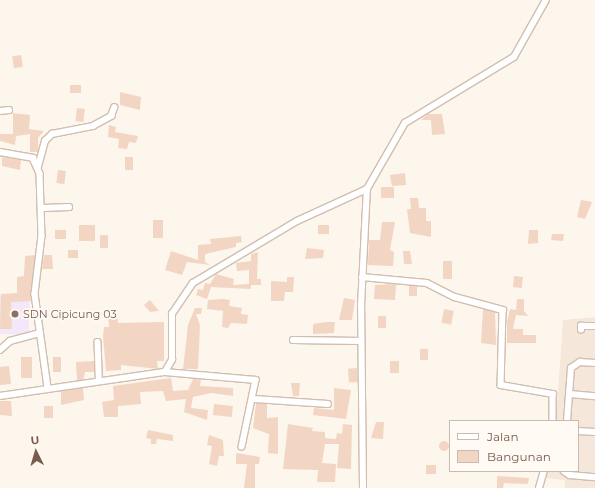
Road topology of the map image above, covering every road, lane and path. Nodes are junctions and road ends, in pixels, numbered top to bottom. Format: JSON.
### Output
{"nodes":[{"id":1,"x":546,"y":0,"type":"edge"},
{"id":2,"x":114,"y":108,"type":"dead end"},
{"id":3,"x":8,"y":110,"type":"dead end"},
{"id":4,"x":0,"y":111,"type":"edge"},
{"id":5,"x":0,"y":152,"type":"edge"},
{"id":6,"x":38,"y":167,"type":"junction"},
{"id":7,"x":367,"y":189,"type":"junction"},
{"id":8,"x":69,"y":207,"type":"dead end"},
{"id":9,"x":42,"y":208,"type":"junction"},
{"id":10,"x":362,"y":277,"type":"junction"},
{"id":11,"x":595,"y":326,"type":"edge"},
{"id":12,"x":581,"y":330,"type":"dead end"},
{"id":13,"x":38,"y":334,"type":"junction"},
{"id":14,"x":293,"y":340,"type":"dead end"},
{"id":15,"x":98,"y":342,"type":"dead end"},
{"id":16,"x":361,"y":342,"type":"junction"},
{"id":17,"x":0,"y":350,"type":"edge"},
{"id":18,"x":595,"y":363,"type":"edge"},
{"id":19,"x":165,"y":372,"type":"junction"},
{"id":20,"x":99,"y":380,"type":"junction"},
{"id":21,"x":48,"y":388,"type":"junction"},
{"id":22,"x":570,"y":394,"type":"junction"},
{"id":23,"x":0,"y":396,"type":"edge"},
{"id":24,"x":595,"y":396,"type":"edge"},
{"id":25,"x":255,"y":399,"type":"junction"},
{"id":26,"x":328,"y":404,"type":"dead end"},
{"id":27,"x":553,"y":420,"type":"edge"},
{"id":28,"x":567,"y":420,"type":"edge"},
{"id":29,"x":579,"y":431,"type":"edge"},
{"id":30,"x":595,"y":432,"type":"edge"},
{"id":31,"x":242,"y":447,"type":"dead end"},
{"id":32,"x":544,"y":472,"type":"edge"},
{"id":33,"x":566,"y":472,"type":"edge"},
{"id":34,"x":595,"y":477,"type":"edge"},
{"id":35,"x":362,"y":488,"type":"edge"},
{"id":36,"x":539,"y":488,"type":"edge"}],
"edges":[{"from":1,"to":7,"type":"street"},
{"from":2,"to":6,"type":"street"},
{"from":3,"to":4,"type":"street"},
{"from":5,"to":6,"type":"street"},
{"from":6,"to":9,"type":"street"},
{"from":7,"to":10,"type":"street"},
{"from":7,"to":19,"type":"street"},
{"from":8,"to":9,"type":"street"},
{"from":9,"to":13,"type":"street"},
{"from":10,"to":16,"type":"street"},
{"from":10,"to":27,"type":"street"},
{"from":11,"to":12,"type":"street"},
{"from":13,"to":17,"type":"street"},
{"from":13,"to":21,"type":"street"},
{"from":14,"to":16,"type":"street"},
{"from":15,"to":20,"type":"street"},
{"from":16,"to":35,"type":"street"},
{"from":18,"to":22,"type":"street"},
{"from":19,"to":20,"type":"street"},
{"from":19,"to":25,"type":"street"},
{"from":20,"to":21,"type":"street"},
{"from":21,"to":23,"type":"street"},
{"from":22,"to":24,"type":"street"},
{"from":22,"to":28,"type":"street"},
{"from":25,"to":26,"type":"street"},
{"from":25,"to":31,"type":"street"},
{"from":29,"to":30,"type":"street"},
{"from":32,"to":36,"type":"street"},
{"from":33,"to":34,"type":"street"}]}
